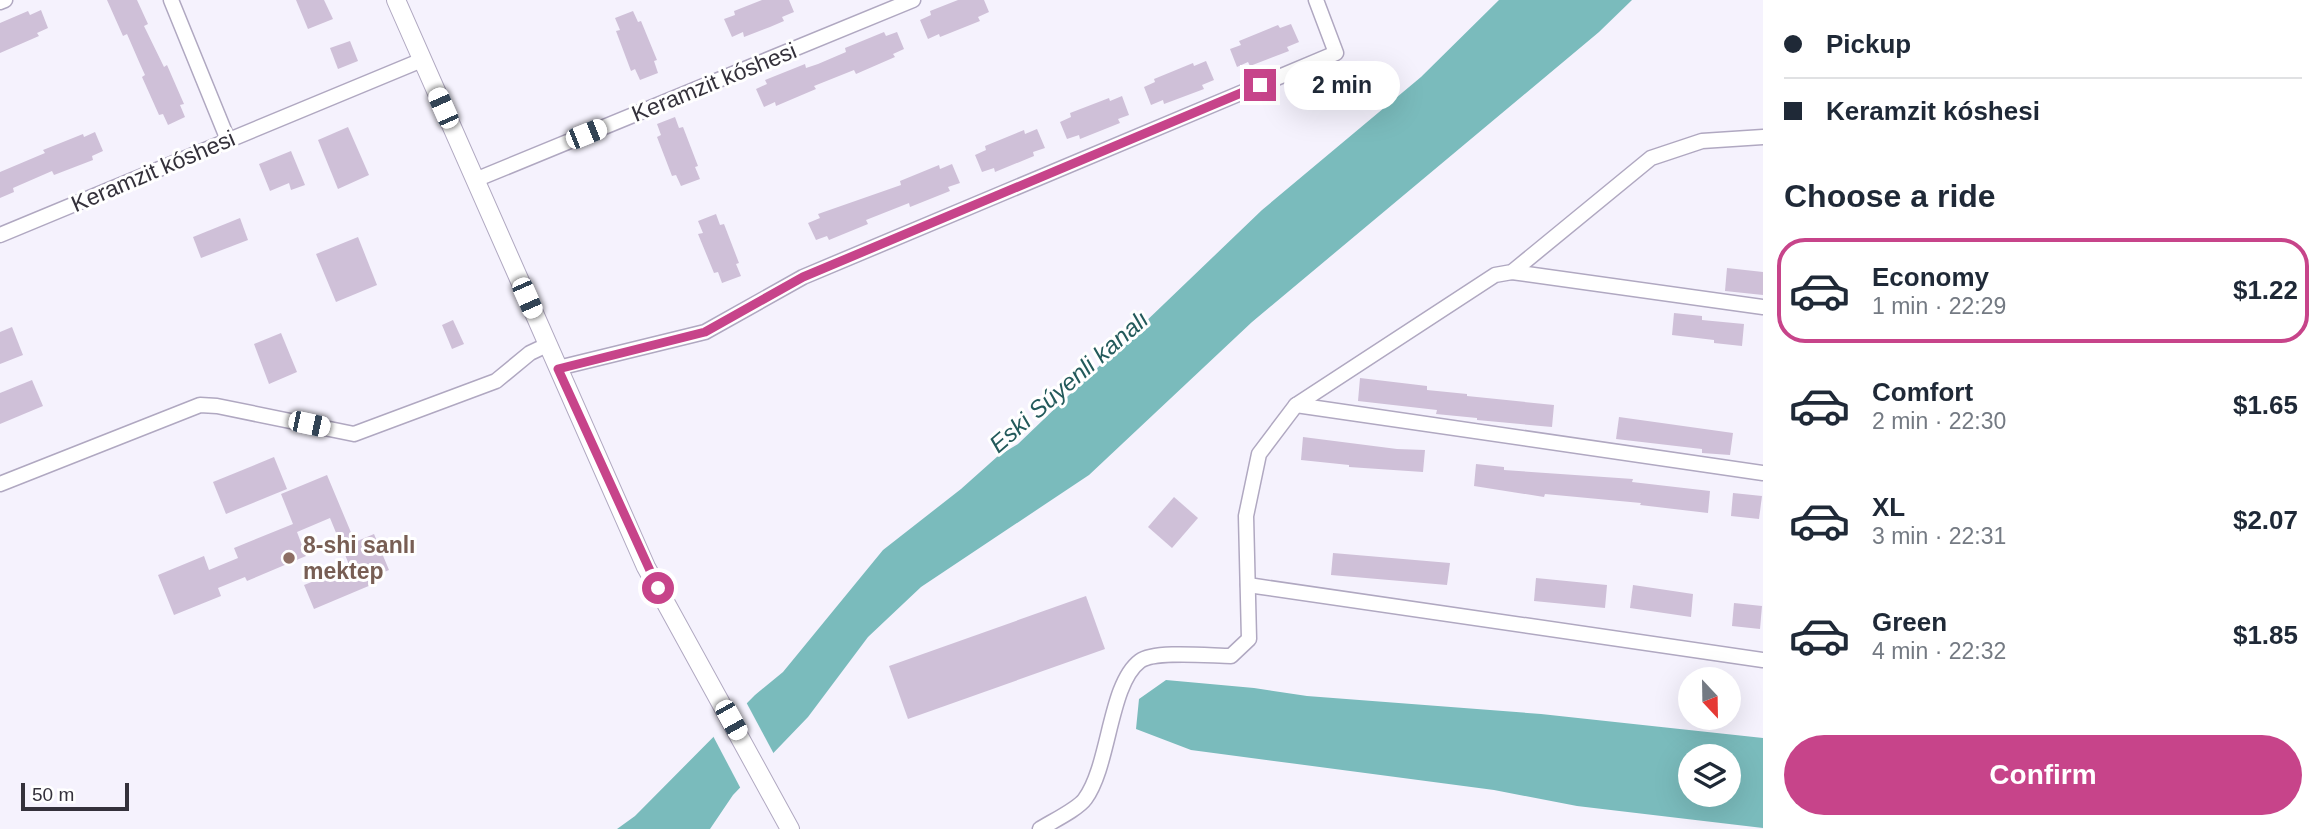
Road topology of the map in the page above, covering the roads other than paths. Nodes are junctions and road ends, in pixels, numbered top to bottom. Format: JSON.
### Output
{"nodes":[{"id":1,"x":171,"y":0,"type":"edge"},
{"id":2,"x":396,"y":0,"type":"edge"},
{"id":3,"x":913,"y":0,"type":"edge"},
{"id":4,"x":1316,"y":0,"type":"edge"},
{"id":5,"x":422,"y":60,"type":"junction"},
{"id":6,"x":1763,"y":137,"type":"edge"},
{"id":7,"x":228,"y":140,"type":"junction"},
{"id":8,"x":475,"y":180,"type":"junction"},
{"id":9,"x":0,"y":235,"type":"edge"},
{"id":10,"x":1512,"y":272,"type":"junction"},
{"id":11,"x":1763,"y":307,"type":"edge"},
{"id":12,"x":547,"y":345,"type":"junction"},
{"id":13,"x":558,"y":369,"type":"junction"},
{"id":14,"x":1296,"y":405,"type":"junction"},
{"id":15,"x":1763,"y":473,"type":"edge"},
{"id":16,"x":0,"y":484,"type":"edge"},
{"id":17,"x":1248,"y":585,"type":"junction"},
{"id":18,"x":1763,"y":660,"type":"edge"},
{"id":19,"x":790,"y":829,"type":"edge"},
{"id":20,"x":1040,"y":829,"type":"edge"}],
"edges":[{"from":1,"to":7,"type":"street"},
{"from":2,"to":5,"type":"street"},
{"from":3,"to":8,"type":"street","name":"Keramzit kóshesi"},
{"from":4,"to":13,"type":"street"},
{"from":5,"to":7,"type":"street","name":"Keramzit kóshesi"},
{"from":5,"to":8,"type":"street"},
{"from":6,"to":10,"type":"street"},
{"from":7,"to":9,"type":"street","name":"Keramzit kóshesi"},
{"from":8,"to":12,"type":"street"},
{"from":10,"to":11,"type":"street"},
{"from":10,"to":14,"type":"street"},
{"from":12,"to":13,"type":"street"},
{"from":12,"to":16,"type":"street"},
{"from":13,"to":19,"type":"street"},
{"from":14,"to":15,"type":"street"},
{"from":14,"to":17,"type":"street"},
{"from":17,"to":18,"type":"street"},
{"from":17,"to":20,"type":"street"}]}
